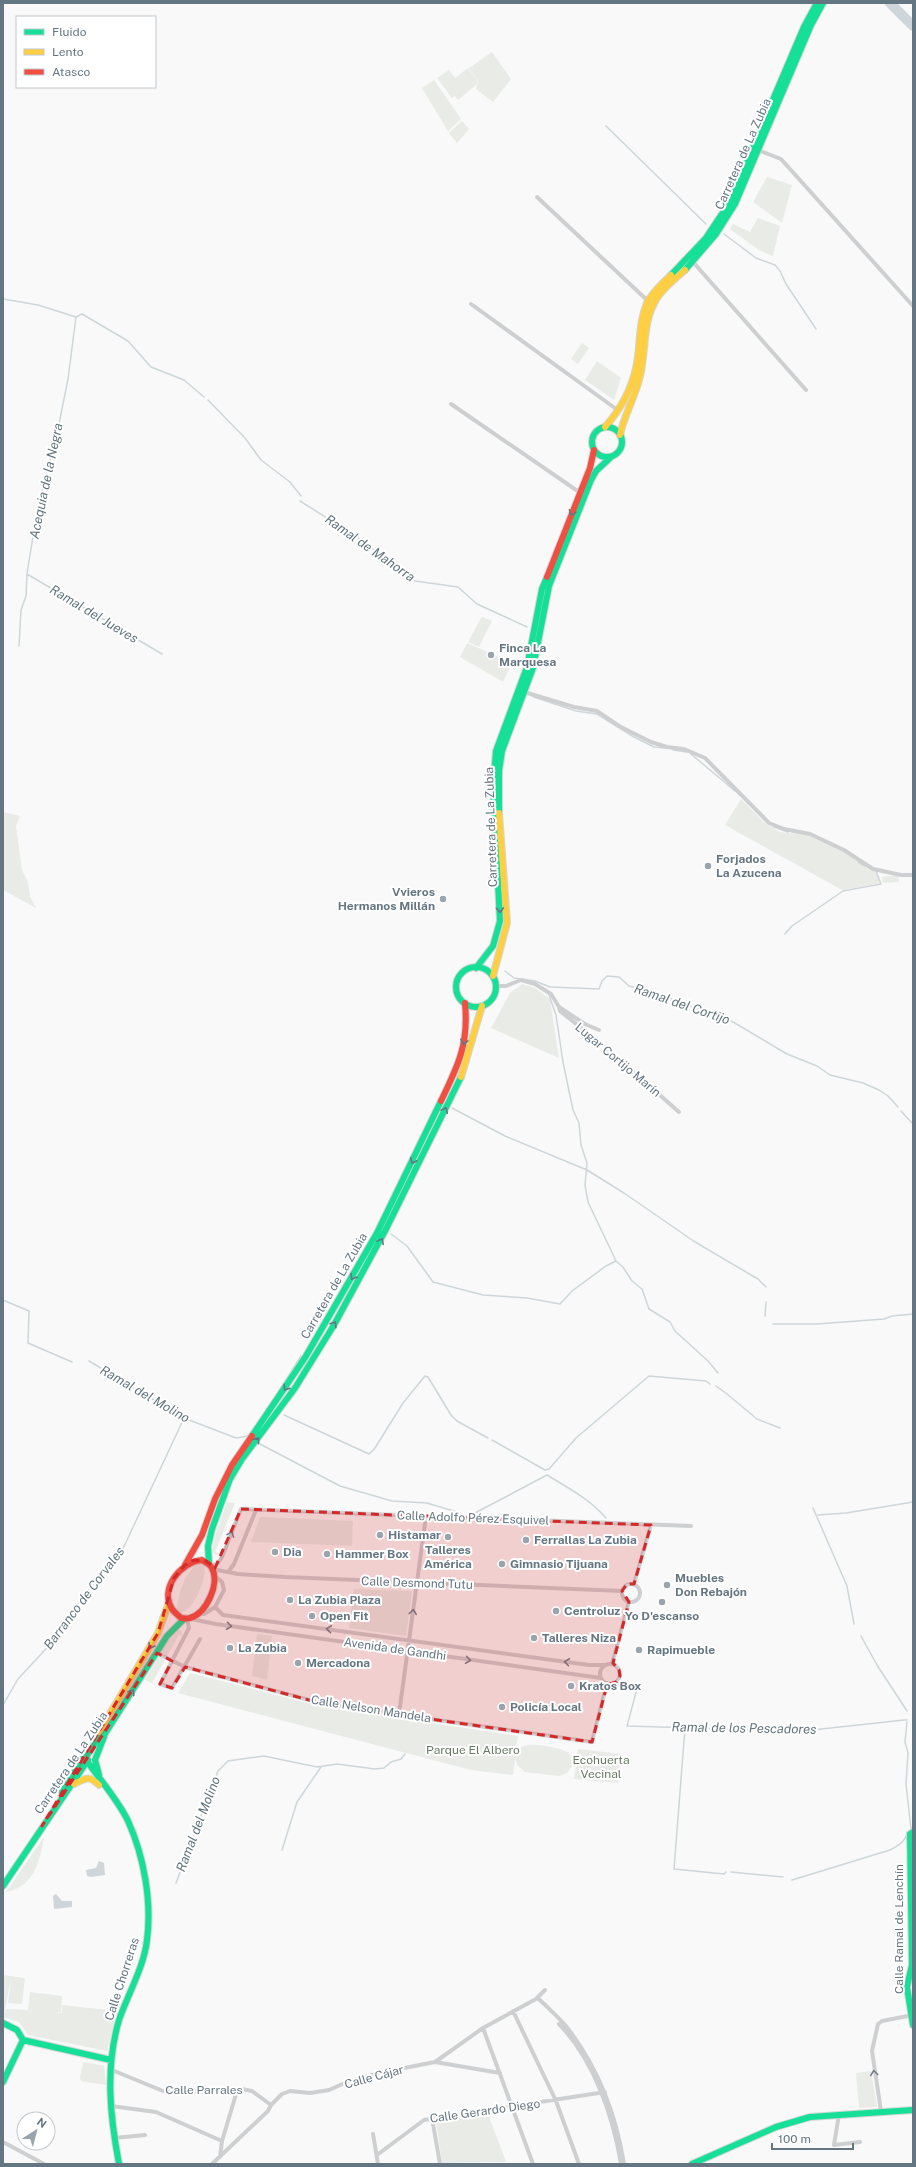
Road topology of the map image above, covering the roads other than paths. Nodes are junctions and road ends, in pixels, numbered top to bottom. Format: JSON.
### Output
{"nodes":[{"id":1,"x":817,"y":3,"type":"edge"},
{"id":2,"x":824,"y":3,"type":"edge"},
{"id":3,"x":758,"y":150,"type":"junction"},
{"id":4,"x":537,"y":197,"type":"dead end"},
{"id":5,"x":693,"y":262,"type":"junction"},
{"id":6,"x":648,"y":301,"type":"junction"},
{"id":7,"x":471,"y":304,"type":"dead end"},
{"id":8,"x":913,"y":306,"type":"edge"},
{"id":9,"x":806,"y":390,"type":"dead end"},
{"id":10,"x":451,"y":404,"type":"dead end"},
{"id":11,"x":619,"y":410,"type":"junction"},
{"id":12,"x":605,"y":427,"type":"junction"},
{"id":13,"x":620,"y":435,"type":"junction"},
{"id":14,"x":594,"y":450,"type":"junction"},
{"id":15,"x":610,"y":458,"type":"junction"},
{"id":16,"x":579,"y":492,"type":"junction"},
{"id":17,"x":524,"y":692,"type":"junction"},
{"id":18,"x":913,"y":875,"type":"edge"},
{"id":19,"x":476,"y":968,"type":"junction"},
{"id":20,"x":493,"y":976,"type":"junction"},
{"id":21,"x":496,"y":986,"type":"junction"},
{"id":22,"x":465,"y":1003,"type":"junction"},
{"id":23,"x":482,"y":1006,"type":"junction"},
{"id":24,"x":559,"y":1007,"type":"junction"},
{"id":25,"x":599,"y":1030,"type":"dead end"},
{"id":26,"x":679,"y":1112,"type":"dead end"},
{"id":27,"x":256,"y":1510,"type":"junction"},
{"id":28,"x":426,"y":1516,"type":"junction"},
{"id":29,"x":651,"y":1525,"type":"junction"},
{"id":30,"x":691,"y":1526,"type":"dead end"},
{"id":31,"x":185,"y":1565,"type":"junction"},
{"id":32,"x":212,"y":1568,"type":"junction"},
{"id":33,"x":228,"y":1572,"type":"junction"},
{"id":34,"x":417,"y":1583,"type":"junction"},
{"id":35,"x":634,"y":1584,"type":"junction"},
{"id":36,"x":622,"y":1592,"type":"junction"},
{"id":37,"x":169,"y":1602,"type":"junction"},
{"id":38,"x":629,"y":1602,"type":"junction"},
{"id":39,"x":215,"y":1607,"type":"junction"},
{"id":40,"x":198,"y":1612,"type":"junction"},
{"id":41,"x":187,"y":1619,"type":"junction"},
{"id":42,"x":200,"y":1639,"type":"dead end"},
{"id":43,"x":409,"y":1640,"type":"junction"},
{"id":44,"x":408,"y":1651,"type":"junction"},
{"id":45,"x":157,"y":1653,"type":"junction"},
{"id":46,"x":172,"y":1661,"type":"junction"},
{"id":47,"x":606,"y":1664,"type":"junction"},
{"id":48,"x":612,"y":1664,"type":"junction"},
{"id":49,"x":185,"y":1667,"type":"junction"},
{"id":50,"x":601,"y":1678,"type":"junction"},
{"id":51,"x":607,"y":1684,"type":"junction"},
{"id":52,"x":399,"y":1714,"type":"junction"},
{"id":53,"x":104,"y":1730,"type":"junction"},
{"id":54,"x":87,"y":1761,"type":"junction"},
{"id":55,"x":69,"y":1788,"type":"junction"},
{"id":56,"x":105,"y":1789,"type":"junction"},
{"id":57,"x":42,"y":1826,"type":"junction"},
{"id":58,"x":912,"y":1833,"type":"edge"},
{"id":59,"x":912,"y":1851,"type":"edge"},
{"id":60,"x":3,"y":1886,"type":"edge"},
{"id":61,"x":912,"y":1888,"type":"edge"},
{"id":62,"x":912,"y":1932,"type":"edge"},
{"id":63,"x":912,"y":1965,"type":"edge"},
{"id":64,"x":545,"y":1990,"type":"dead end"},
{"id":65,"x":537,"y":1998,"type":"junction"},
{"id":66,"x":513,"y":2011,"type":"junction"},
{"id":67,"x":912,"y":2015,"type":"edge"},
{"id":68,"x":3,"y":2023,"type":"edge"},
{"id":69,"x":913,"y":2025,"type":"edge"},
{"id":70,"x":483,"y":2028,"type":"junction"},
{"id":71,"x":23,"y":2040,"type":"junction"},
{"id":72,"x":111,"y":2060,"type":"junction"},
{"id":73,"x":435,"y":2062,"type":"junction"},
{"id":74,"x":112,"y":2070,"type":"junction"},
{"id":75,"x":500,"y":2073,"type":"junction"},
{"id":76,"x":3,"y":2082,"type":"edge"},
{"id":77,"x":237,"y":2091,"type":"junction"},
{"id":78,"x":604,"y":2093,"type":"junction"},
{"id":79,"x":556,"y":2100,"type":"junction"},
{"id":80,"x":271,"y":2104,"type":"junction"},
{"id":81,"x":112,"y":2106,"type":"junction"},
{"id":82,"x":512,"y":2106,"type":"junction"},
{"id":83,"x":913,"y":2110,"type":"edge"},
{"id":84,"x":880,"y":2111,"type":"junction"},
{"id":85,"x":839,"y":2114,"type":"junction"},
{"id":86,"x":432,"y":2118,"type":"junction"},
{"id":87,"x":373,"y":2134,"type":"dead end"},
{"id":88,"x":145,"y":2135,"type":"dead end"},
{"id":89,"x":114,"y":2138,"type":"junction"},
{"id":90,"x":222,"y":2141,"type":"junction"},
{"id":91,"x":3,"y":2142,"type":"edge"},
{"id":92,"x":860,"y":2142,"type":"dead end"},
{"id":93,"x":377,"y":2155,"type":"junction"},
{"id":94,"x":220,"y":2157,"type":"junction"},
{"id":95,"x":44,"y":2164,"type":"edge"},
{"id":96,"x":119,"y":2164,"type":"edge"},
{"id":97,"x":212,"y":2164,"type":"edge"},
{"id":98,"x":378,"y":2164,"type":"edge"},
{"id":99,"x":440,"y":2164,"type":"edge"},
{"id":100,"x":533,"y":2164,"type":"edge"},
{"id":101,"x":579,"y":2164,"type":"edge"},
{"id":102,"x":622,"y":2164,"type":"edge"},
{"id":103,"x":692,"y":2164,"type":"edge"}],
"edges":[{"from":1,"to":6,"type":"street","name":"Carretera de La Zubia"},
{"from":2,"to":3,"type":"street","name":"Carretera de La Zubia"},
{"from":3,"to":5,"type":"street","name":"Carretera de La Zubia"},
{"from":3,"to":8,"type":"street"},
{"from":4,"to":6,"type":"street"},
{"from":5,"to":9,"type":"street"},
{"from":5,"to":13,"type":"street","name":"Carretera de La Zubia"},
{"from":6,"to":11,"type":"street","name":"Carretera de La Zubia"},
{"from":7,"to":11,"type":"street"},
{"from":10,"to":16,"type":"street"},
{"from":11,"to":12,"type":"street","name":"Carretera de La Zubia"},
{"from":12,"to":13,"type":"street"},
{"from":12,"to":14,"type":"street"},
{"from":13,"to":15,"type":"street"},
{"from":14,"to":15,"type":"street"},
{"from":14,"to":16,"type":"street","name":"Carretera de La Zubia"},
{"from":15,"to":17,"type":"street","name":"Carretera de La Zubia"},
{"from":16,"to":19,"type":"street","name":"Carretera de La Zubia","one_way":true},
{"from":17,"to":18,"type":"street"},
{"from":17,"to":20,"type":"street","name":"Carretera de La Zubia"},
{"from":19,"to":20,"type":"street"},
{"from":19,"to":22,"type":"street"},
{"from":20,"to":21,"type":"street"},
{"from":21,"to":23,"type":"street"},
{"from":21,"to":24,"type":"street","name":"Lugar Cortijo Marín"},
{"from":22,"to":23,"type":"street"},
{"from":22,"to":31,"type":"street","name":"Carretera de La Zubia","one_way":true},
{"from":32,"to":23,"type":"street","name":"Carretera de La Zubia","one_way":true},
{"from":24,"to":25,"type":"street","name":"Lugar Cortijo Marín"},
{"from":24,"to":26,"type":"street","name":"Lugar Cortijo Marín"},
{"from":27,"to":28,"type":"street","name":"Calle Adolfo Pérez Esquivel"},
{"from":32,"to":27,"type":"street","name":"Calle Adolfo Pérez Esquivel","one_way":true},
{"from":27,"to":33,"type":"street"},
{"from":28,"to":29,"type":"street","name":"Calle Adolfo Pérez Esquivel"},
{"from":28,"to":34,"type":"street"},
{"from":29,"to":30,"type":"street","name":"Calle Adolfo Pérez Esquivel"},
{"from":29,"to":35,"type":"street"},
{"from":31,"to":32,"type":"street"},
{"from":31,"to":37,"type":"street"},
{"from":32,"to":33,"type":"street","name":"Calle Desmond Tutu"},
{"from":32,"to":39,"type":"street"},
{"from":32,"to":40,"type":"street"},
{"from":33,"to":34,"type":"street","name":"Calle Desmond Tutu"},
{"from":34,"to":36,"type":"street","name":"Calle Desmond Tutu"},
{"from":43,"to":34,"type":"street","one_way":true},
{"from":35,"to":36,"type":"street"},
{"from":35,"to":38,"type":"street"},
{"from":36,"to":38,"type":"street"},
{"from":37,"to":41,"type":"street"},
{"from":37,"to":53,"type":"street","name":"Carretera de La Zubia","one_way":true},
{"from":38,"to":48,"type":"street"},
{"from":39,"to":40,"type":"street"},
{"from":43,"to":39,"type":"street","name":"Avenida de Gandhi","one_way":true},
{"from":40,"to":41,"type":"street"},
{"from":41,"to":44,"type":"street","name":"Avenida de Gandhi","one_way":true},
{"from":41,"to":45,"type":"street","name":"Carretera de La Zubia"},
{"from":41,"to":46,"type":"street"},
{"from":42,"to":49,"type":"street"},
{"from":43,"to":44,"type":"street"},
{"from":47,"to":43,"type":"street","name":"Avenida de Gandhi","one_way":true},
{"from":44,"to":50,"type":"street","name":"Avenida de Gandhi","one_way":true},
{"from":44,"to":52,"type":"street"},
{"from":45,"to":46,"type":"street","name":"Calle Nelson Mandela"},
{"from":53,"to":45,"type":"street","name":"Carretera de La Zubia","one_way":true},
{"from":46,"to":49,"type":"street","name":"Calle Nelson Mandela"},
{"from":46,"to":49,"type":"street"},
{"from":47,"to":48,"type":"street"},
{"from":47,"to":50,"type":"street"},
{"from":48,"to":51,"type":"street"},
{"from":49,"to":52,"type":"street","name":"Calle Nelson Mandela"},
{"from":50,"to":51,"type":"street"},
{"from":51,"to":52,"type":"street","name":"Calle Nelson Mandela"},
{"from":53,"to":54,"type":"street","name":"Carretera de La Zubia"},
{"from":53,"to":56,"type":"street"},
{"from":53,"to":57,"type":"street","name":"Carretera de La Zubia"},
{"from":54,"to":55,"type":"street","name":"Carretera de La Zubia"},
{"from":54,"to":56,"type":"street"},
{"from":55,"to":56,"type":"street"},
{"from":55,"to":57,"type":"street","name":"Carretera de La Zubia"},
{"from":56,"to":72,"type":"street","name":"Calle Chorreras"},
{"from":57,"to":60,"type":"street"},
{"from":58,"to":59,"type":"street","name":"Calle Ramal de Lenchín"},
{"from":59,"to":61,"type":"street","name":"Calle Ramal de Lenchín"},
{"from":61,"to":62,"type":"street","name":"Calle Ramal de Lenchín"},
{"from":62,"to":63,"type":"street","name":"Calle Ramal de Lenchín"},
{"from":63,"to":67,"type":"street","name":"Calle Ramal de Lenchín"},
{"from":64,"to":65,"type":"street","name":"Calle Cájar"},
{"from":65,"to":66,"type":"street","name":"Calle Cájar"},
{"from":65,"to":78,"type":"street"},
{"from":66,"to":70,"type":"street","name":"Calle Cájar"},
{"from":66,"to":79,"type":"street"},
{"from":67,"to":69,"type":"street","name":"Calle Ramal de Lenchín"},
{"from":84,"to":67,"type":"street","one_way":true},
{"from":68,"to":71,"type":"street"},
{"from":70,"to":73,"type":"street","name":"Calle Cájar"},
{"from":70,"to":75,"type":"street"},
{"from":71,"to":72,"type":"street"},
{"from":71,"to":76,"type":"street"},
{"from":72,"to":74,"type":"street","name":"Calle Chorreras"},
{"from":73,"to":75,"type":"street"},
{"from":73,"to":80,"type":"street","name":"Calle Cájar"},
{"from":74,"to":77,"type":"street","name":"Calle Parrales"},
{"from":74,"to":81,"type":"street","name":"Calle Chorreras"},
{"from":75,"to":82,"type":"street"},
{"from":77,"to":80,"type":"street","name":"Calle Parrales"},
{"from":77,"to":90,"type":"street"},
{"from":78,"to":79,"type":"street","name":"Calle Gerardo Diego"},
{"from":78,"to":102,"type":"street"},
{"from":79,"to":82,"type":"street","name":"Calle Gerardo Diego"},
{"from":79,"to":101,"type":"street"},
{"from":80,"to":94,"type":"street","name":"Calle Cájar"},
{"from":81,"to":89,"type":"street","name":"Calle Chorreras"},
{"from":81,"to":90,"type":"street"},
{"from":82,"to":86,"type":"street","name":"Calle Gerardo Diego"},
{"from":82,"to":100,"type":"street"},
{"from":83,"to":84,"type":"street"},
{"from":84,"to":85,"type":"street"},
{"from":85,"to":92,"type":"street"},
{"from":85,"to":103,"type":"street"},
{"from":86,"to":93,"type":"street","name":"Calle Gerardo Diego"},
{"from":86,"to":99,"type":"street"},
{"from":87,"to":93,"type":"street"},
{"from":88,"to":89,"type":"street"},
{"from":89,"to":96,"type":"street","name":"Calle Chorreras"},
{"from":90,"to":94,"type":"street"},
{"from":91,"to":95,"type":"street"},
{"from":93,"to":98,"type":"street"},
{"from":94,"to":97,"type":"street","name":"Calle Cájar"}]}
